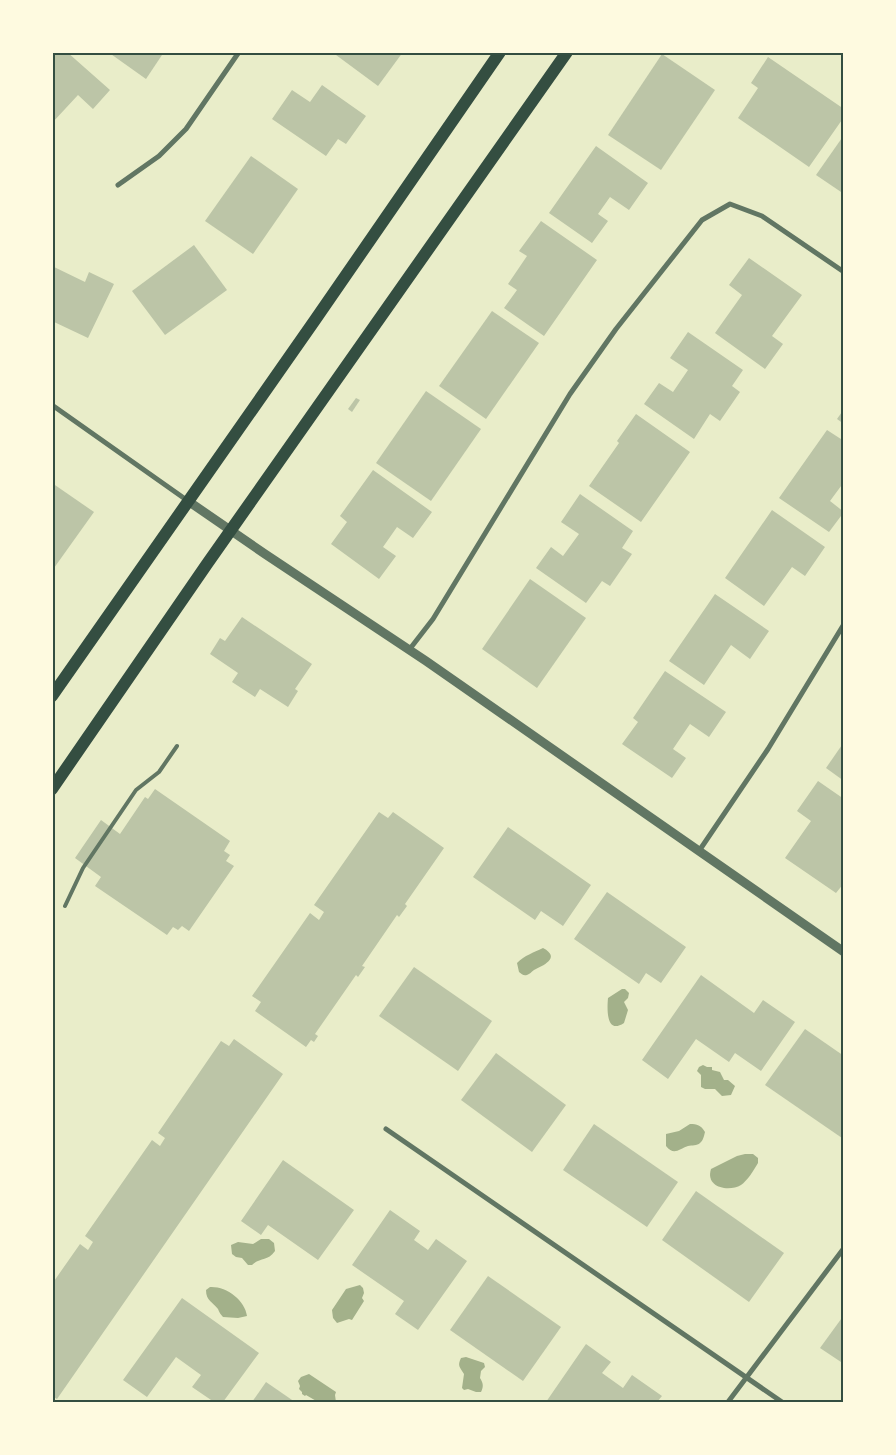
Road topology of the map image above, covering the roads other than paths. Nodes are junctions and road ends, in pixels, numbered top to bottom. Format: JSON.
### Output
{"nodes":[{"id":1,"x":239,"y":52,"type":"edge"},
{"id":2,"x":500,"y":52,"type":"edge"},
{"id":3,"x":566,"y":52,"type":"edge"},
{"id":4,"x":118,"y":185,"type":"dead end"},
{"id":5,"x":844,"y":272,"type":"edge"},
{"id":6,"x":52,"y":405,"type":"edge"},
{"id":7,"x":188,"y":501,"type":"junction"},
{"id":8,"x":230,"y":531,"type":"junction"},
{"id":9,"x":844,"y":624,"type":"edge"},
{"id":10,"x":409,"y":650,"type":"junction"},
{"id":11,"x":52,"y":696,"type":"edge"},
{"id":12,"x":177,"y":746,"type":"dead end"},
{"id":13,"x":52,"y":789,"type":"edge"},
{"id":14,"x":698,"y":852,"type":"junction"},
{"id":15,"x":65,"y":906,"type":"dead end"},
{"id":16,"x":844,"y":952,"type":"edge"},
{"id":17,"x":386,"y":1129,"type":"dead end"},
{"id":18,"x":844,"y":1248,"type":"edge"},
{"id":19,"x":746,"y":1378,"type":"junction"},
{"id":20,"x":728,"y":1402,"type":"edge"},
{"id":21,"x":782,"y":1402,"type":"edge"}],
"edges":[{"from":1,"to":4,"type":"street"},
{"from":2,"to":7,"type":"main road"},
{"from":3,"to":8,"type":"main road"},
{"from":5,"to":10,"type":"street"},
{"from":6,"to":7,"type":"street"},
{"from":7,"to":8,"type":"street"},
{"from":7,"to":11,"type":"main road"},
{"from":8,"to":10,"type":"street"},
{"from":8,"to":13,"type":"main road"},
{"from":9,"to":14,"type":"street"},
{"from":10,"to":14,"type":"street"},
{"from":12,"to":15,"type":"lane"},
{"from":14,"to":16,"type":"street"},
{"from":17,"to":19,"type":"street"},
{"from":18,"to":19,"type":"street"},
{"from":19,"to":20,"type":"street"},
{"from":19,"to":21,"type":"street"}]}
